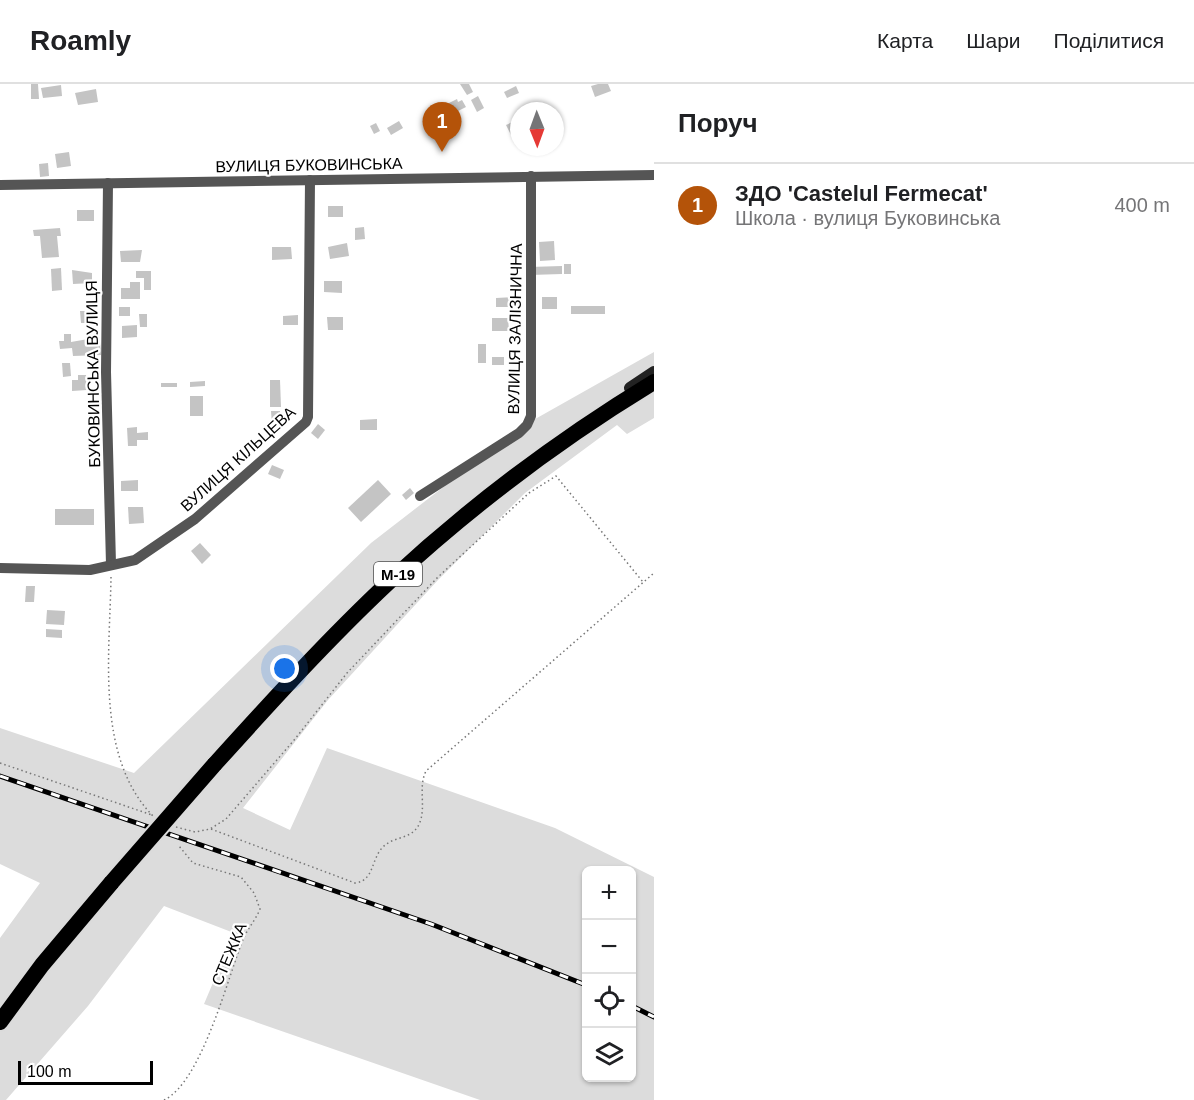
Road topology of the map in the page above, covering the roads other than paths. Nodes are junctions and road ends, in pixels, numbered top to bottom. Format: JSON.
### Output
{"nodes":[{"id":1,"x":654,"y":175,"type":"edge"},
{"id":2,"x":531,"y":176,"type":"junction"},
{"id":3,"x":310,"y":180,"type":"junction"},
{"id":4,"x":108,"y":183,"type":"junction"},
{"id":5,"x":0,"y":185,"type":"edge"},
{"id":6,"x":654,"y":372,"type":"edge"},
{"id":7,"x":654,"y":382,"type":"edge"},
{"id":8,"x":606,"y":411,"type":"junction"},
{"id":9,"x":420,"y":496,"type":"dead end"},
{"id":10,"x":111,"y":564,"type":"junction"},
{"id":11,"x":0,"y":568,"type":"edge"},
{"id":12,"x":0,"y":1022,"type":"edge"}],
"edges":[{"from":1,"to":2,"type":"street","name":"ВУЛИЦЯ БУКОВИНСЬКА"},
{"from":2,"to":3,"type":"street","name":"ВУЛИЦЯ БУКОВИНСЬКА"},
{"from":2,"to":9,"type":"street","name":"ВУЛИЦЯ ЗАЛІЗНИЧНА"},
{"from":3,"to":4,"type":"street","name":"ВУЛИЦЯ БУКОВИНСЬКА"},
{"from":3,"to":10,"type":"street","name":"ВУЛИЦЯ КІЛЬЦЕВА"},
{"from":4,"to":5,"type":"street","name":"ВУЛИЦЯ БУКОВИНСЬКА"},
{"from":4,"to":10,"type":"street","name":"БУКОВИНСЬКА ВУЛИЦЯ"},
{"from":6,"to":8,"type":"main road"},
{"from":7,"to":8,"type":"highway","number":"М-19"},
{"from":8,"to":12,"type":"highway","number":"М-19","bridge":true},
{"from":10,"to":11,"type":"street","name":"ВУЛИЦЯ КІЛЬЦЕВА"}]}
